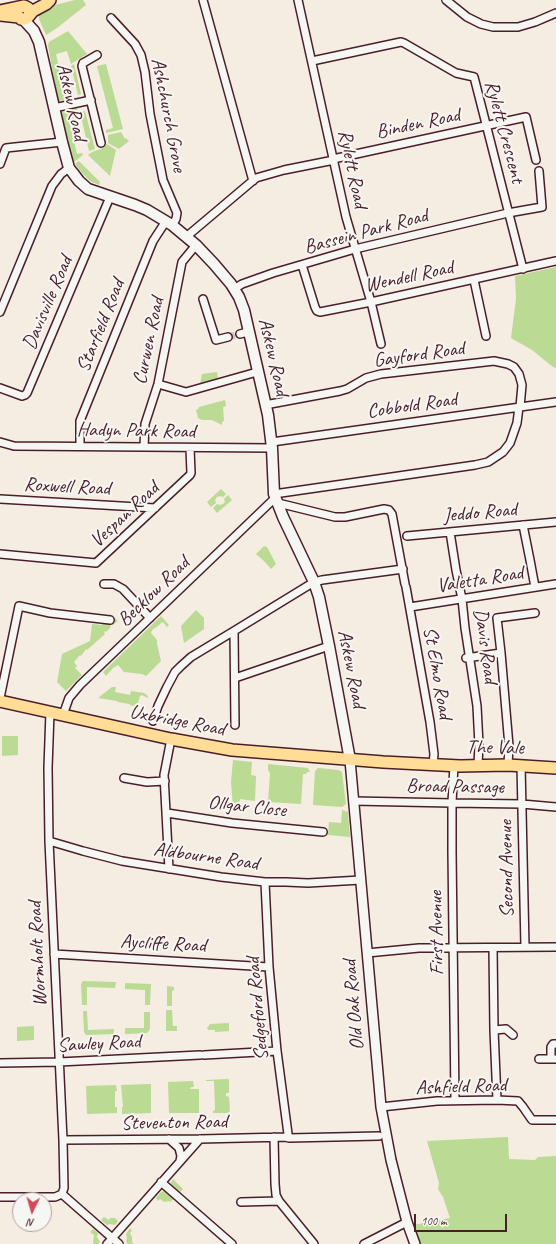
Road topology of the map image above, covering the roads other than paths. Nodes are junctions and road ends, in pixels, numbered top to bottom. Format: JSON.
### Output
{"nodes":[{"id":1,"x":41,"y":0,"type":"edge"},
{"id":2,"x":50,"y":0,"type":"edge"},
{"id":3,"x":204,"y":0,"type":"edge"},
{"id":4,"x":298,"y":0,"type":"edge"},
{"id":5,"x":446,"y":0,"type":"edge"},
{"id":6,"x":0,"y":11,"type":"edge"},
{"id":7,"x":24,"y":13,"type":"junction"},
{"id":8,"x":556,"y":13,"type":"edge"},
{"id":9,"x":0,"y":15,"type":"edge"},
{"id":10,"x":111,"y":18,"type":"dead end"},
{"id":11,"x":96,"y":55,"type":"dead end"},
{"id":12,"x":312,"y":61,"type":"junction"},
{"id":13,"x":91,"y":100,"type":"junction"},
{"id":14,"x":54,"y":108,"type":"junction"},
{"id":15,"x":487,"y":126,"type":"junction"},
{"id":16,"x":62,"y":142,"type":"junction"},
{"id":17,"x":101,"y":143,"type":"dead end"},
{"id":18,"x":333,"y":160,"type":"junction"},
{"id":19,"x":536,"y":160,"type":"dead end"},
{"id":20,"x":0,"y":164,"type":"edge"},
{"id":21,"x":70,"y":168,"type":"junction"},
{"id":22,"x":539,"y":171,"type":"dead end"},
{"id":23,"x":252,"y":181,"type":"junction"},
{"id":24,"x":110,"y":197,"type":"junction"},
{"id":25,"x":508,"y":213,"type":"junction"},
{"id":26,"x":169,"y":223,"type":"junction"},
{"id":27,"x":186,"y":237,"type":"junction"},
{"id":28,"x":196,"y":245,"type":"junction"},
{"id":29,"x":355,"y":248,"type":"junction"},
{"id":30,"x":556,"y":262,"type":"edge"},
{"id":31,"x":302,"y":265,"type":"junction"},
{"id":32,"x":522,"y":269,"type":"junction"},
{"id":33,"x":474,"y":280,"type":"junction"},
{"id":34,"x":234,"y":289,"type":"junction"},
{"id":35,"x":203,"y":299,"type":"dead end"},
{"id":36,"x":371,"y":302,"type":"junction"},
{"id":37,"x":0,"y":312,"type":"edge"},
{"id":38,"x":486,"y":336,"type":"dead end"},
{"id":39,"x":228,"y":337,"type":"tunnel mouth"},
{"id":40,"x":381,"y":344,"type":"dead end"},
{"id":41,"x":257,"y":372,"type":"junction"},
{"id":42,"x":158,"y":384,"type":"junction"},
{"id":43,"x":0,"y":388,"type":"edge"},
{"id":44,"x":556,"y":402,"type":"edge"},
{"id":45,"x":265,"y":405,"type":"junction"},
{"id":46,"x":520,"y":407,"type":"junction"},
{"id":47,"x":0,"y":442,"type":"edge"},
{"id":48,"x":272,"y":445,"type":"junction"},
{"id":49,"x":80,"y":446,"type":"junction"},
{"id":50,"x":144,"y":447,"type":"junction"},
{"id":51,"x":190,"y":448,"type":"junction"},
{"id":52,"x":0,"y":499,"type":"edge"},
{"id":53,"x":276,"y":499,"type":"junction"},
{"id":54,"x":155,"y":508,"type":"junction"},
{"id":55,"x":556,"y":522,"type":"edge"},
{"id":56,"x":523,"y":525,"type":"junction"},
{"id":57,"x":450,"y":532,"type":"junction"},
{"id":58,"x":407,"y":536,"type":"dead end"},
{"id":59,"x":0,"y":554,"type":"edge"},
{"id":60,"x":403,"y":569,"type":"junction"},
{"id":61,"x":314,"y":582,"type":"junction"},
{"id":62,"x":104,"y":584,"type":"dead end"},
{"id":63,"x":556,"y":584,"type":"edge"},
{"id":64,"x":535,"y":588,"type":"junction"},
{"id":65,"x":462,"y":599,"type":"junction"},
{"id":66,"x":410,"y":607,"type":"junction"},
{"id":67,"x":535,"y":613,"type":"dead end"},
{"id":68,"x":150,"y":618,"type":"junction"},
{"id":69,"x":110,"y":620,"type":"dead end"},
{"id":70,"x":234,"y":631,"type":"junction"},
{"id":71,"x":330,"y":646,"type":"junction"},
{"id":72,"x":501,"y":654,"type":"junction"},
{"id":73,"x":468,"y":658,"type":"junction"},
{"id":74,"x":235,"y":678,"type":"junction"},
{"id":75,"x":0,"y":698,"type":"edge"},
{"id":76,"x":0,"y":701,"type":"edge"},
{"id":77,"x":50,"y":712,"type":"junction"},
{"id":78,"x":63,"y":715,"type":"junction"},
{"id":79,"x":153,"y":721,"type":"dead end"},
{"id":80,"x":235,"y":725,"type":"dead end"},
{"id":81,"x":171,"y":740,"type":"junction"},
{"id":82,"x":350,"y":760,"type":"junction"},
{"id":83,"x":433,"y":764,"type":"junction"},
{"id":84,"x":454,"y":765,"type":"junction"},
{"id":85,"x":478,"y":765,"type":"junction"},
{"id":86,"x":508,"y":765,"type":"junction"},
{"id":87,"x":521,"y":766,"type":"junction"},
{"id":88,"x":556,"y":768,"type":"edge"},
{"id":89,"x":124,"y":778,"type":"dead end"},
{"id":90,"x":165,"y":781,"type":"junction"},
{"id":91,"x":354,"y":801,"type":"junction"},
{"id":92,"x":452,"y":803,"type":"junction"},
{"id":93,"x":522,"y":804,"type":"junction"},
{"id":94,"x":556,"y":807,"type":"edge"},
{"id":95,"x":167,"y":813,"type":"junction"},
{"id":96,"x":323,"y":832,"type":"dead end"},
{"id":97,"x":49,"y":841,"type":"junction"},
{"id":98,"x":169,"y":869,"type":"junction"},
{"id":99,"x":361,"y":880,"type":"junction"},
{"id":100,"x":265,"y":882,"type":"junction"},
{"id":101,"x":525,"y":947,"type":"junction"},
{"id":102,"x":556,"y":947,"type":"edge"},
{"id":103,"x":454,"y":948,"type":"junction"},
{"id":104,"x":493,"y":948,"type":"junction"},
{"id":105,"x":367,"y":953,"type":"junction"},
{"id":106,"x":54,"y":954,"type":"junction"},
{"id":107,"x":269,"y":966,"type":"junction"},
{"id":108,"x":494,"y":1030,"type":"junction"},
{"id":109,"x":513,"y":1035,"type":"dead end"},
{"id":110,"x":556,"y":1044,"type":"edge"},
{"id":111,"x":277,"y":1051,"type":"junction"},
{"id":112,"x":539,"y":1059,"type":"dead end"},
{"id":113,"x":554,"y":1059,"type":"edge"},
{"id":114,"x":59,"y":1062,"type":"junction"},
{"id":115,"x":0,"y":1063,"type":"edge"},
{"id":116,"x":455,"y":1100,"type":"junction"},
{"id":117,"x":497,"y":1100,"type":"junction"},
{"id":118,"x":381,"y":1107,"type":"junction"},
{"id":119,"x":556,"y":1120,"type":"edge"},
{"id":120,"x":382,"y":1134,"type":"junction"},
{"id":121,"x":286,"y":1135,"type":"junction"},
{"id":122,"x":274,"y":1137,"type":"junction"},
{"id":123,"x":169,"y":1139,"type":"junction"},
{"id":124,"x":200,"y":1139,"type":"junction"},
{"id":125,"x":62,"y":1140,"type":"junction"},
{"id":126,"x":180,"y":1161,"type":"junction"},
{"id":127,"x":161,"y":1182,"type":"junction"},
{"id":128,"x":62,"y":1194,"type":"junction"},
{"id":129,"x":0,"y":1197,"type":"edge"},
{"id":130,"x":279,"y":1201,"type":"junction"},
{"id":131,"x":241,"y":1202,"type":"dead end"},
{"id":132,"x":407,"y":1222,"type":"junction"},
{"id":133,"x":110,"y":1241,"type":"edge"},
{"id":134,"x":119,"y":1244,"type":"edge"},
{"id":135,"x":232,"y":1244,"type":"edge"},
{"id":136,"x":314,"y":1244,"type":"edge"},
{"id":137,"x":364,"y":1244,"type":"edge"},
{"id":138,"x":415,"y":1244,"type":"edge"}],
"edges":[{"from":1,"to":7,"type":"main road"},
{"from":2,"to":7,"type":"main road"},
{"from":3,"to":23,"type":"street"},
{"from":4,"to":12,"type":"street","name":"Rylett Road"},
{"from":5,"to":8,"type":"street"},
{"from":6,"to":7,"type":"main road"},
{"from":7,"to":9,"type":"main road"},
{"from":7,"to":14,"type":"main road","name":"Askew Road"},
{"from":10,"to":26,"type":"street","name":"Ashchurch Grove"},
{"from":11,"to":13,"type":"street"},
{"from":12,"to":15,"type":"street","name":"Rylett Crescent"},
{"from":12,"to":18,"type":"street","name":"Rylett Road"},
{"from":13,"to":14,"type":"street"},
{"from":13,"to":17,"type":"street"},
{"from":14,"to":16,"type":"main road","name":"Askew Road"},
{"from":15,"to":18,"type":"street","name":"Binden Road"},
{"from":15,"to":19,"type":"street","name":"Binden Road"},
{"from":15,"to":25,"type":"street","name":"Rylett Crescent"},
{"from":16,"to":20,"type":"street"},
{"from":16,"to":21,"type":"main road","name":"Askew Road"},
{"from":18,"to":23,"type":"street","name":"Binden Road"},
{"from":18,"to":29,"type":"street","name":"Rylett Road"},
{"from":21,"to":24,"type":"main road","name":"Askew Road"},
{"from":21,"to":37,"type":"street"},
{"from":22,"to":25,"type":"street","name":"Bassein Park Road"},
{"from":23,"to":27,"type":"street","name":"Binden Road"},
{"from":24,"to":26,"type":"main road","name":"Askew Road"},
{"from":24,"to":43,"type":"street","name":"Davisville Road"},
{"from":25,"to":29,"type":"street","name":"Bassein Park Road"},
{"from":25,"to":32,"type":"street","name":"Rylett Crescent"},
{"from":26,"to":27,"type":"main road","name":"Askew Road"},
{"from":26,"to":49,"type":"street","name":"Starfield Road"},
{"from":27,"to":28,"type":"main road","name":"Askew Road"},
{"from":28,"to":34,"type":"main road","name":"Askew Road"},
{"from":28,"to":42,"type":"street","name":"Curwen Road"},
{"from":29,"to":31,"type":"street","name":"Bassein Park Road"},
{"from":29,"to":36,"type":"street","name":"Rylett Road"},
{"from":30,"to":32,"type":"street","name":"Wendell Road"},
{"from":31,"to":34,"type":"street","name":"Bassein Park Road"},
{"from":31,"to":36,"type":"street","name":"Wendell Road"},
{"from":32,"to":33,"type":"street","name":"Wendell Road"},
{"from":33,"to":36,"type":"street","name":"Wendell Road"},
{"from":33,"to":38,"type":"street"},
{"from":34,"to":41,"type":"main road","name":"Askew Road"},
{"from":35,"to":39,"type":"street"},
{"from":36,"to":40,"type":"street","name":"Rylett Road"},
{"from":41,"to":42,"type":"street"},
{"from":41,"to":45,"type":"main road","name":"Askew Road"},
{"from":42,"to":50,"type":"street","name":"Curwen Road"},
{"from":44,"to":46,"type":"street","name":"Cobbold Road"},
{"from":45,"to":46,"type":"street","name":"Gayford Road"},
{"from":45,"to":48,"type":"main road","name":"Askew Road"},
{"from":46,"to":48,"type":"street","name":"Cobbold Road"},
{"from":46,"to":53,"type":"street"},
{"from":47,"to":49,"type":"street","name":"Hadyn Park Road"},
{"from":48,"to":51,"type":"street","name":"Hadyn Park Road"},
{"from":48,"to":53,"type":"main road","name":"Askew Road"},
{"from":49,"to":50,"type":"street","name":"Hadyn Park Road"},
{"from":50,"to":51,"type":"street","name":"Hadyn Park Road"},
{"from":51,"to":54,"type":"street","name":"Vespan Road"},
{"from":52,"to":54,"type":"street","name":"Roxwell Road"},
{"from":53,"to":60,"type":"street","name":"St Elmo Road"},
{"from":53,"to":61,"type":"main road","name":"Askew Road"},
{"from":53,"to":68,"type":"street","name":"Becklow Road"},
{"from":54,"to":59,"type":"street","name":"Vespan Road"},
{"from":55,"to":56,"type":"street","name":"Jeddo Road"},
{"from":56,"to":57,"type":"street","name":"Jeddo Road"},
{"from":56,"to":64,"type":"street"},
{"from":57,"to":58,"type":"street","name":"Jeddo Road"},
{"from":57,"to":65,"type":"street","name":"Davis Road"},
{"from":60,"to":61,"type":"street"},
{"from":60,"to":66,"type":"street","name":"St Elmo Road"},
{"from":61,"to":70,"type":"street"},
{"from":61,"to":71,"type":"main road","name":"Askew Road"},
{"from":62,"to":68,"type":"street"},
{"from":63,"to":64,"type":"street","name":"Valetta Road"},
{"from":64,"to":65,"type":"street","name":"Valetta Road"},
{"from":65,"to":66,"type":"street","name":"Valetta Road"},
{"from":65,"to":73,"type":"street","name":"Davis Road"},
{"from":66,"to":83,"type":"street","name":"St Elmo Road"},
{"from":67,"to":72,"type":"street"},
{"from":68,"to":78,"type":"street","name":"Becklow Road"},
{"from":69,"to":75,"type":"street"},
{"from":70,"to":74,"type":"street"},
{"from":70,"to":79,"type":"street"},
{"from":71,"to":74,"type":"street"},
{"from":71,"to":82,"type":"main road","name":"Askew Road"},
{"from":72,"to":73,"type":"street"},
{"from":72,"to":86,"type":"street"},
{"from":73,"to":85,"type":"street","name":"Davis Road"},
{"from":74,"to":80,"type":"street"},
{"from":76,"to":77,"type":"main road","name":"Uxbridge Road"},
{"from":77,"to":78,"type":"main road","name":"Uxbridge Road"},
{"from":77,"to":97,"type":"street","name":"Wormholt Road"},
{"from":78,"to":81,"type":"main road","name":"Uxbridge Road"},
{"from":81,"to":82,"type":"main road","name":"Uxbridge Road"},
{"from":81,"to":90,"type":"street"},
{"from":82,"to":83,"type":"main road","name":"Uxbridge Road"},
{"from":82,"to":91,"type":"street","name":"Old Oak Road"},
{"from":83,"to":84,"type":"main road","name":"The Vale"},
{"from":84,"to":85,"type":"main road","name":"The Vale"},
{"from":84,"to":92,"type":"street","name":"First Avenue"},
{"from":85,"to":86,"type":"main road","name":"The Vale"},
{"from":86,"to":87,"type":"main road","name":"The Vale"},
{"from":87,"to":88,"type":"main road","name":"The Vale"},
{"from":87,"to":93,"type":"street","name":"Second Avenue"},
{"from":89,"to":90,"type":"street"},
{"from":90,"to":95,"type":"street"},
{"from":91,"to":92,"type":"street","name":"Broad Passage"},
{"from":91,"to":99,"type":"street","name":"Old Oak Road"},
{"from":92,"to":93,"type":"street","name":"Broad Passage"},
{"from":92,"to":103,"type":"street","name":"First Avenue"},
{"from":93,"to":94,"type":"street","name":"Broad Passage"},
{"from":93,"to":101,"type":"street","name":"Second Avenue"},
{"from":95,"to":96,"type":"street","name":"Ollgar Close"},
{"from":95,"to":98,"type":"street"},
{"from":97,"to":98,"type":"street","name":"Aldbourne Road"},
{"from":97,"to":106,"type":"street","name":"Wormholt Road"},
{"from":98,"to":100,"type":"street","name":"Aldbourne Road"},
{"from":99,"to":100,"type":"street","name":"Aldbourne Road"},
{"from":99,"to":105,"type":"street","name":"Old Oak Road"},
{"from":100,"to":107,"type":"street","name":"Sedgeford Road"},
{"from":101,"to":102,"type":"street"},
{"from":101,"to":104,"type":"street"},
{"from":103,"to":104,"type":"street"},
{"from":103,"to":105,"type":"street"},
{"from":103,"to":116,"type":"street","name":"First Avenue"},
{"from":104,"to":108,"type":"street"},
{"from":105,"to":118,"type":"street","name":"Old Oak Road"},
{"from":106,"to":107,"type":"street","name":"Aycliffe Road"},
{"from":106,"to":114,"type":"street","name":"Wormholt Road"},
{"from":107,"to":111,"type":"street","name":"Sedgeford Road"},
{"from":108,"to":109,"type":"street"},
{"from":108,"to":117,"type":"street"},
{"from":110,"to":113,"type":"street"},
{"from":111,"to":114,"type":"street","name":"Sawley Road"},
{"from":111,"to":121,"type":"street","name":"Sedgeford Road"},
{"from":112,"to":113,"type":"street"},
{"from":114,"to":115,"type":"street","name":"Sawley Road"},
{"from":114,"to":125,"type":"street","name":"Wormholt Road"},
{"from":116,"to":117,"type":"street","name":"Ashfield Road"},
{"from":116,"to":118,"type":"street","name":"Ashfield Road"},
{"from":117,"to":119,"type":"street","name":"Ashfield Road"},
{"from":118,"to":120,"type":"street","name":"Old Oak Road"},
{"from":120,"to":121,"type":"street","name":"Steventon Road"},
{"from":120,"to":132,"type":"street","name":"Old Oak Road"},
{"from":121,"to":122,"type":"street","name":"Steventon Road"},
{"from":122,"to":124,"type":"street","name":"Steventon Road"},
{"from":122,"to":130,"type":"street"},
{"from":123,"to":124,"type":"street","name":"Steventon Road"},
{"from":123,"to":125,"type":"street","name":"Steventon Road"},
{"from":123,"to":126,"type":"street"},
{"from":124,"to":126,"type":"street"},
{"from":125,"to":128,"type":"street","name":"Wormholt Road"},
{"from":126,"to":127,"type":"street"},
{"from":127,"to":133,"type":"street"},
{"from":127,"to":135,"type":"street"},
{"from":128,"to":129,"type":"street"},
{"from":128,"to":133,"type":"street"},
{"from":130,"to":131,"type":"street"},
{"from":130,"to":136,"type":"street"},
{"from":132,"to":137,"type":"street"},
{"from":132,"to":138,"type":"street","name":"Old Oak Road"},
{"from":133,"to":134,"type":"street"}]}
